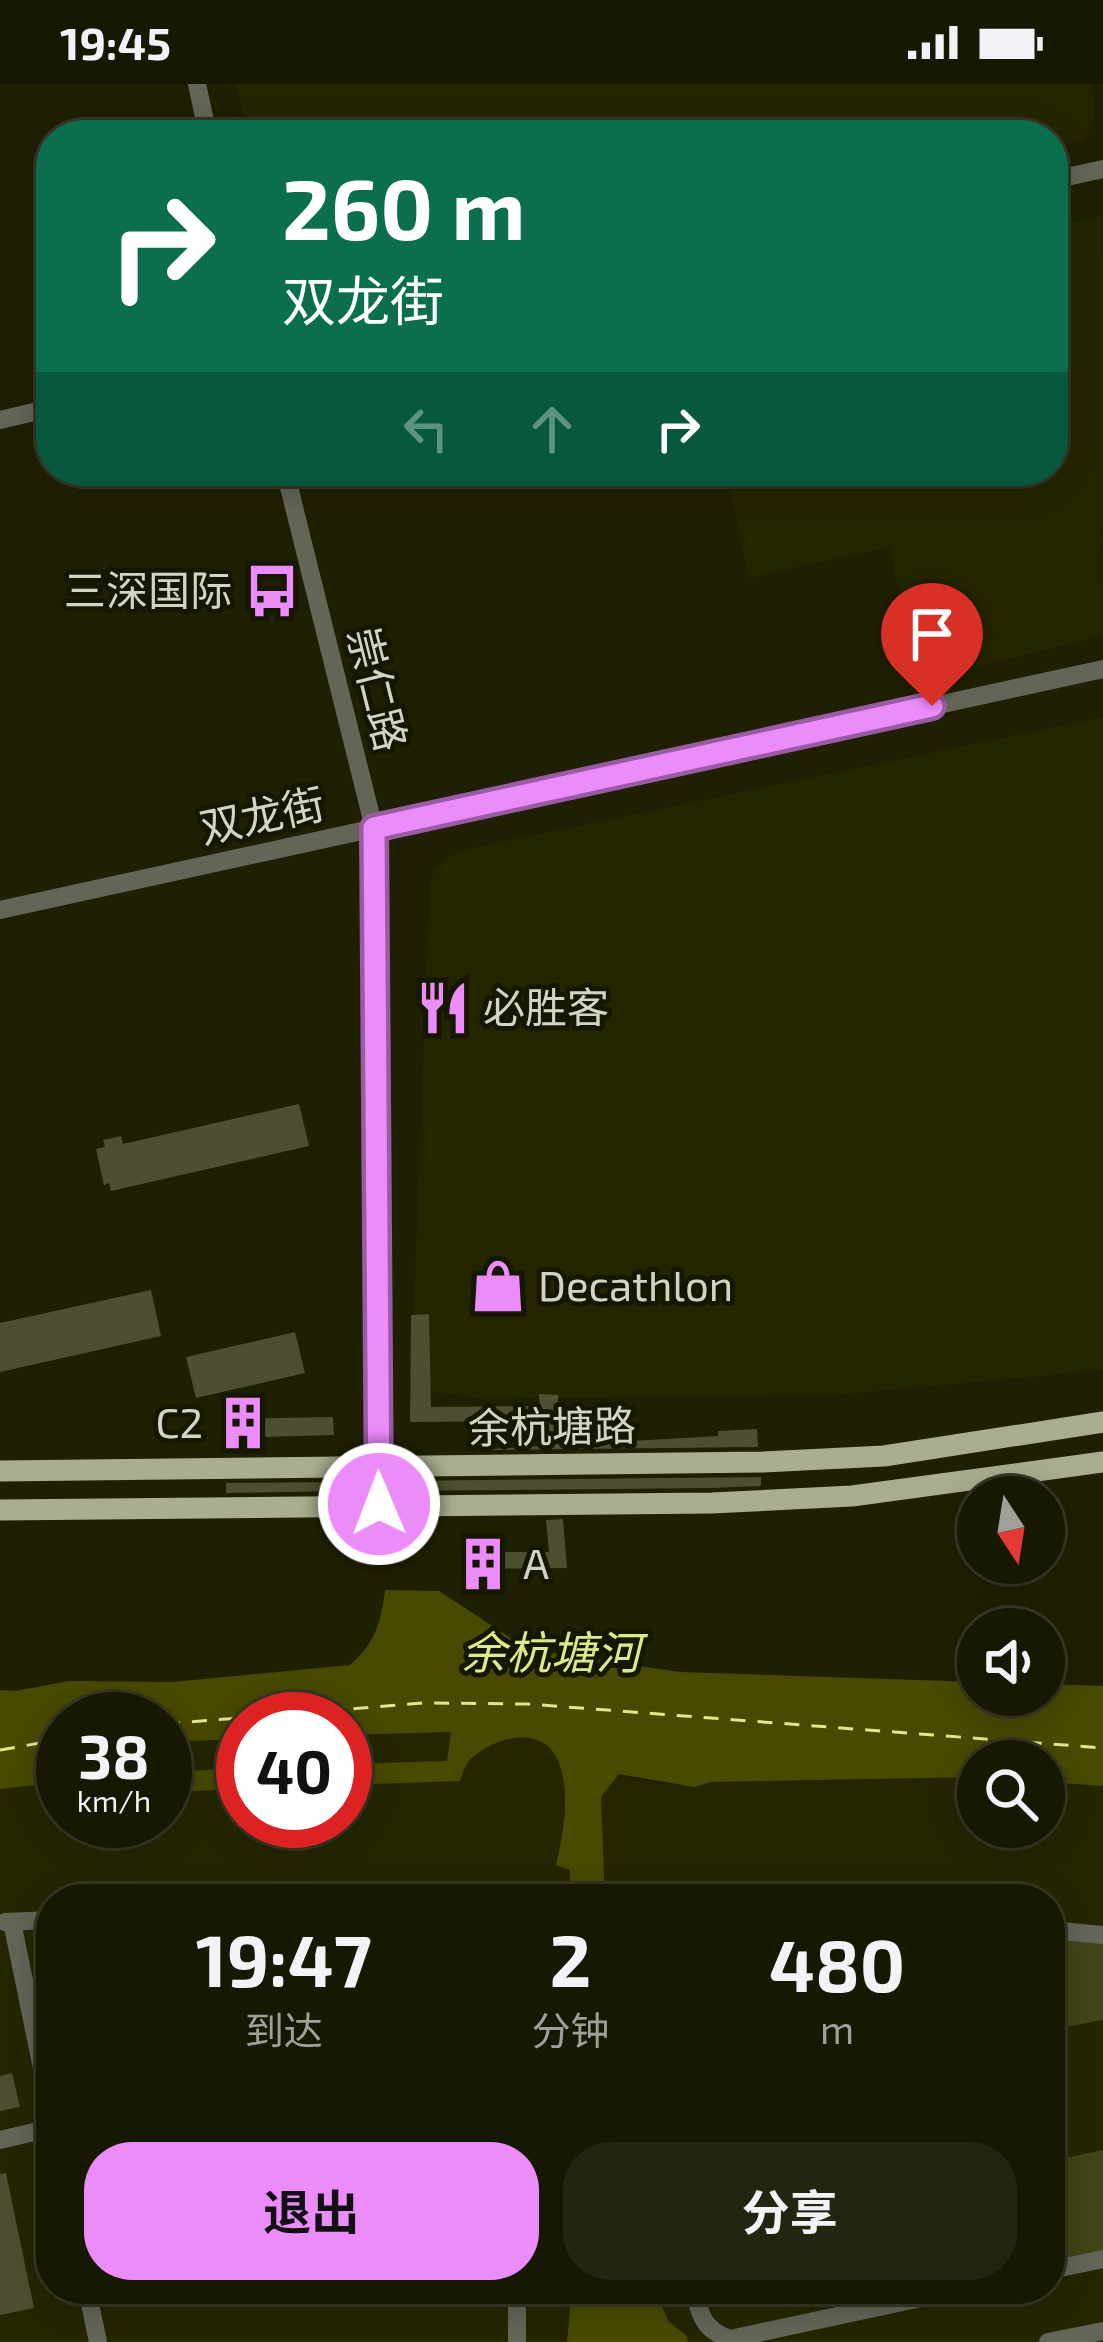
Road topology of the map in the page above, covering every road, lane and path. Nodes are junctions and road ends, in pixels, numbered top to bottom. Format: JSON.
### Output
{"nodes":[{"id":1,"x":197,"y":84,"type":"edge"},
{"id":2,"x":205,"y":120,"type":"edge"},
{"id":3,"x":1103,"y":169,"type":"edge"},
{"id":4,"x":1068,"y":177,"type":"edge"},
{"id":5,"x":36,"y":412,"type":"edge"},
{"id":6,"x":0,"y":420,"type":"edge"},
{"id":7,"x":289,"y":486,"type":"edge"},
{"id":8,"x":1103,"y":669,"type":"edge"},
{"id":9,"x":374,"y":828,"type":"junction"},
{"id":10,"x":0,"y":910,"type":"edge"},
{"id":11,"x":1103,"y":1422,"type":"edge"},
{"id":12,"x":1103,"y":1462,"type":"edge"},
{"id":13,"x":378,"y":1466,"type":"junction"},
{"id":14,"x":0,"y":1471,"type":"edge"},
{"id":15,"x":379,"y":1504,"type":"junction"},
{"id":16,"x":0,"y":1510,"type":"edge"},
{"id":17,"x":36,"y":1921,"type":"edge"},
{"id":18,"x":6,"y":1922,"type":"edge"},
{"id":19,"x":1065,"y":1931,"type":"edge"},
{"id":20,"x":1103,"y":1935,"type":"edge"},
{"id":21,"x":36,"y":2049,"type":"edge"},
{"id":22,"x":36,"y":2132,"type":"edge"},
{"id":23,"x":0,"y":2140,"type":"edge"},
{"id":24,"x":1103,"y":2259,"type":"edge"},
{"id":25,"x":1065,"y":2267,"type":"edge"},
{"id":26,"x":90,"y":2304,"type":"edge"},
{"id":27,"x":518,"y":2304,"type":"edge"},
{"id":28,"x":697,"y":2304,"type":"edge"},
{"id":29,"x":893,"y":2304,"type":"edge"},
{"id":30,"x":1103,"y":2332,"type":"edge"},
{"id":31,"x":98,"y":2342,"type":"edge"},
{"id":32,"x":517,"y":2342,"type":"edge"},
{"id":33,"x":1048,"y":2342,"type":"edge"}],
"edges":[{"from":1,"to":2,"type":"street"},
{"from":3,"to":4,"type":"street"},
{"from":5,"to":6,"type":"street"},
{"from":7,"to":9,"type":"street","name":"崇仁路"},
{"from":8,"to":9,"type":"street","name":"双龙街"},
{"from":9,"to":10,"type":"street","name":"双龙街"},
{"from":9,"to":13,"type":"street","name":"崇仁路"},
{"from":11,"to":13,"type":"main road","name":"余杭塘路"},
{"from":12,"to":15,"type":"main road","name":"余杭塘路"},
{"from":13,"to":14,"type":"main road","name":"余杭塘路"},
{"from":13,"to":15,"type":"street","name":"崇仁路"},
{"from":15,"to":16,"type":"main road","name":"余杭塘路"},
{"from":17,"to":18,"type":"street"},
{"from":18,"to":21,"type":"street"},
{"from":19,"to":20,"type":"street"},
{"from":22,"to":23,"type":"street"},
{"from":24,"to":25,"type":"street"},
{"from":26,"to":31,"type":"street"},
{"from":27,"to":32,"type":"street"},
{"from":28,"to":29,"type":"street"},
{"from":30,"to":33,"type":"street"}]}
